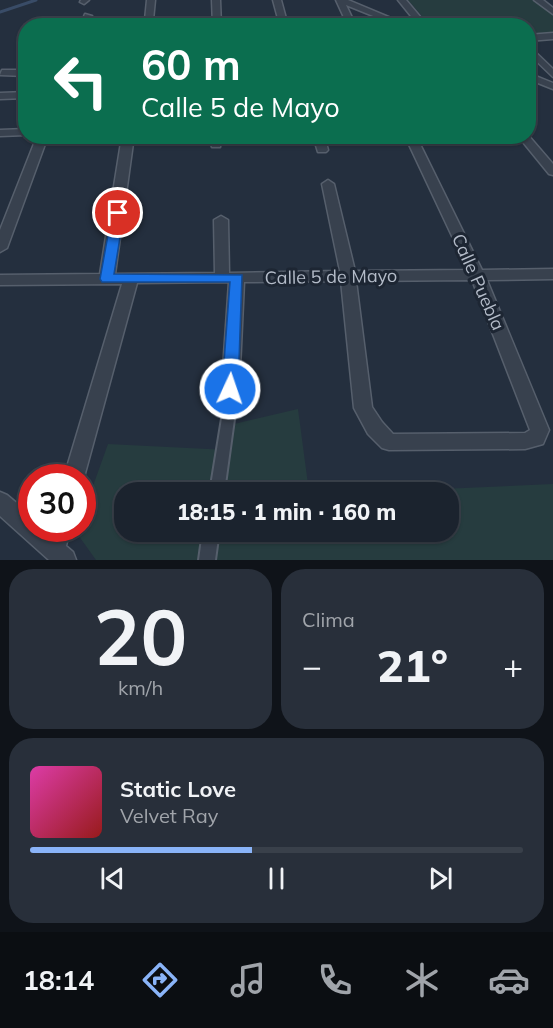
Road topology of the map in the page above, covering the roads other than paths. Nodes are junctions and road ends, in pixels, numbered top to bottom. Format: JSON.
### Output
{"nodes":[{"id":1,"x":151,"y":0,"type":"edge"},
{"id":2,"x":216,"y":0,"type":"edge"},
{"id":3,"x":277,"y":0,"type":"edge"},
{"id":4,"x":340,"y":0,"type":"edge"},
{"id":5,"x":402,"y":0,"type":"edge"},
{"id":6,"x":538,"y":0,"type":"edge"},
{"id":7,"x":553,"y":12,"type":"edge"},
{"id":8,"x":149,"y":18,"type":"edge"},
{"id":9,"x":217,"y":18,"type":"edge"},
{"id":10,"x":282,"y":18,"type":"edge"},
{"id":11,"x":348,"y":18,"type":"edge"},
{"id":12,"x":386,"y":18,"type":"edge"},
{"id":13,"x":417,"y":18,"type":"edge"},
{"id":14,"x":553,"y":36,"type":"edge"},
{"id":15,"x":536,"y":37,"type":"edge"},
{"id":16,"x":536,"y":56,"type":"edge"},
{"id":17,"x":18,"y":73,"type":"edge"},
{"id":18,"x":2,"y":74,"type":"dead end"},
{"id":19,"x":553,"y":74,"type":"edge"},
{"id":20,"x":536,"y":79,"type":"edge"},
{"id":21,"x":553,"y":86,"type":"edge"},
{"id":22,"x":18,"y":95,"type":"edge"},
{"id":23,"x":0,"y":96,"type":"edge"},
{"id":24,"x":18,"y":132,"type":"edge"},
{"id":25,"x":0,"y":133,"type":"edge"},
{"id":26,"x":40,"y":144,"type":"edge"},
{"id":27,"x":127,"y":144,"type":"edge"},
{"id":28,"x":320,"y":144,"type":"edge"},
{"id":29,"x":414,"y":144,"type":"edge"},
{"id":30,"x":530,"y":144,"type":"edge"},
{"id":31,"x":322,"y":150,"type":"dead end"},
{"id":32,"x":553,"y":171,"type":"edge"},
{"id":33,"x":328,"y":184,"type":"dead end"},
{"id":34,"x":221,"y":220,"type":"dead end"},
{"id":35,"x":0,"y":248,"type":"edge"},
{"id":36,"x":553,"y":274,"type":"edge"},
{"id":37,"x":348,"y":275,"type":"junction"},
{"id":38,"x":478,"y":276,"type":"junction"},
{"id":39,"x":230,"y":278,"type":"junction"},
{"id":40,"x":107,"y":279,"type":"junction"},
{"id":41,"x":131,"y":279,"type":"junction"},
{"id":42,"x":0,"y":280,"type":"edge"},
{"id":43,"x":229,"y":412,"type":"joint"},
{"id":44,"x":78,"y":464,"type":"edge"},
{"id":45,"x":218,"y":482,"type":"edge"},
{"id":46,"x":0,"y":502,"type":"edge"},
{"id":47,"x":209,"y":542,"type":"edge"},
{"id":48,"x":60,"y":545,"type":"edge"},
{"id":49,"x":207,"y":560,"type":"edge"}],
"edges":[{"from":1,"to":8,"type":"street"},
{"from":2,"to":9,"type":"street"},
{"from":3,"to":10,"type":"street"},
{"from":4,"to":11,"type":"street"},
{"from":4,"to":12,"type":"street"},
{"from":5,"to":13,"type":"street"},
{"from":6,"to":7,"type":"street"},
{"from":14,"to":15,"type":"street"},
{"from":16,"to":19,"type":"street"},
{"from":17,"to":18,"type":"street"},
{"from":20,"to":21,"type":"street"},
{"from":22,"to":23,"type":"street"},
{"from":24,"to":25,"type":"street"},
{"from":26,"to":35,"type":"street"},
{"from":27,"to":40,"type":"street"},
{"from":28,"to":31,"type":"street"},
{"from":29,"to":38,"type":"street","name":"Calle Puebla"},
{"from":30,"to":32,"type":"street"},
{"from":33,"to":37,"type":"street"},
{"from":34,"to":39,"type":"street"},
{"from":36,"to":38,"type":"street","name":"Calle 5 de Mayo"},
{"from":37,"to":38,"type":"street","name":"Calle 5 de Mayo"},
{"from":37,"to":38,"type":"street","name":"Calle Puebla"},
{"from":37,"to":39,"type":"street","name":"Calle 5 de Mayo"},
{"from":39,"to":41,"type":"street","name":"Calle 5 de Mayo"},
{"from":39,"to":43,"type":"street"},
{"from":40,"to":41,"type":"street","name":"Calle 5 de Mayo"},
{"from":40,"to":42,"type":"street","name":"Calle 5 de Mayo"},
{"from":41,"to":44,"type":"street"},
{"from":43,"to":45,"type":"street"},
{"from":46,"to":48,"type":"street"},
{"from":47,"to":49,"type":"street"}]}
